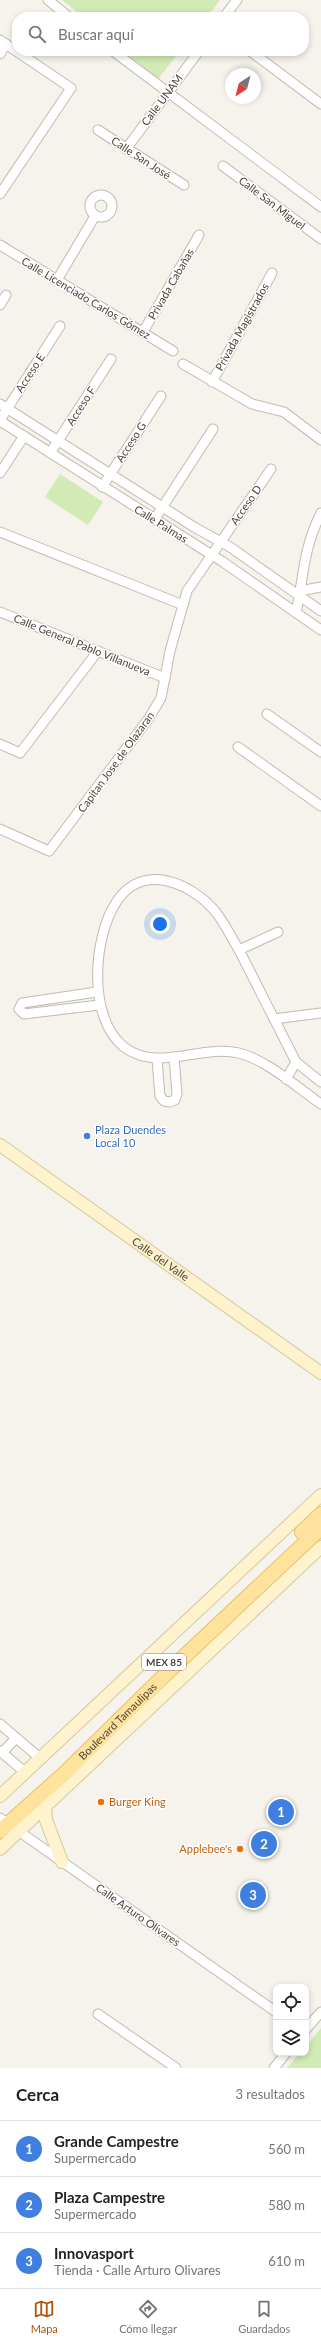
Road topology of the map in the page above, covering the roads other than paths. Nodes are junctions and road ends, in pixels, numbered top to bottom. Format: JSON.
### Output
{"nodes":[{"id":1,"x":48,"y":0,"type":"edge"},
{"id":2,"x":237,"y":0,"type":"edge"},
{"id":3,"x":63,"y":12,"type":"edge"},
{"id":4,"x":228,"y":12,"type":"edge"},
{"id":5,"x":3,"y":42,"type":"edge"},
{"id":6,"x":12,"y":48,"type":"edge"},
{"id":7,"x":0,"y":54,"type":"edge"},
{"id":8,"x":24,"y":56,"type":"edge"},
{"id":9,"x":119,"y":56,"type":"edge"},
{"id":10,"x":195,"y":56,"type":"edge"},
{"id":11,"x":257,"y":56,"type":"edge"},
{"id":12,"x":167,"y":93,"type":"junction"},
{"id":13,"x":321,"y":104,"type":"edge"},
{"id":14,"x":98,"y":130,"type":"dead end"},
{"id":15,"x":126,"y":149,"type":"junction"},
{"id":16,"x":224,"y":166,"type":"dead end"},
{"id":17,"x":184,"y":185,"type":"dead end"},
{"id":18,"x":0,"y":194,"type":"edge"},
{"id":19,"x":321,"y":207,"type":"edge"},
{"id":20,"x":95,"y":216,"type":"dead end"},
{"id":21,"x":199,"y":235,"type":"dead end"},
{"id":22,"x":321,"y":239,"type":"edge"},
{"id":23,"x":0,"y":245,"type":"edge"},
{"id":24,"x":272,"y":273,"type":"dead end"},
{"id":25,"x":57,"y":280,"type":"junction"},
{"id":26,"x":6,"y":295,"type":"dead end"},
{"id":27,"x":0,"y":305,"type":"edge"},
{"id":28,"x":60,"y":326,"type":"dead end"},
{"id":29,"x":143,"y":332,"type":"junction"},
{"id":30,"x":173,"y":351,"type":"dead end"},
{"id":31,"x":111,"y":359,"type":"dead end"},
{"id":32,"x":183,"y":364,"type":"dead end"},
{"id":33,"x":212,"y":382,"type":"junction"},
{"id":34,"x":161,"y":396,"type":"dead end"},
{"id":35,"x":4,"y":406,"type":"edge"},
{"id":36,"x":0,"y":420,"type":"edge"},
{"id":37,"x":213,"y":429,"type":"dead end"},
{"id":38,"x":24,"y":436,"type":"junction"},
{"id":39,"x":321,"y":440,"type":"edge"},
{"id":40,"x":58,"y":441,"type":"junction"},
{"id":41,"x":50,"y":453,"type":"junction"},
{"id":42,"x":271,"y":469,"type":"dead end"},
{"id":43,"x":0,"y":473,"type":"edge"},
{"id":44,"x":111,"y":474,"type":"junction"},
{"id":45,"x":102,"y":486,"type":"junction"},
{"id":46,"x":163,"y":507,"type":"junction"},
{"id":47,"x":321,"y":513,"type":"edge"},
{"id":48,"x":154,"y":520,"type":"junction"},
{"id":49,"x":0,"y":532,"type":"edge"},
{"id":50,"x":220,"y":542,"type":"junction"},
{"id":51,"x":210,"y":555,"type":"junction"},
{"id":52,"x":321,"y":587,"type":"edge"},
{"id":53,"x":300,"y":593,"type":"junction"},
{"id":54,"x":183,"y":605,"type":"junction"},
{"id":55,"x":321,"y":611,"type":"edge"},
{"id":56,"x":0,"y":612,"type":"edge"},
{"id":57,"x":296,"y":613,"type":"junction"},
{"id":58,"x":321,"y":630,"type":"edge"},
{"id":59,"x":98,"y":651,"type":"junction"},
{"id":60,"x":165,"y":678,"type":"junction"},
{"id":61,"x":267,"y":714,"type":"dead end"},
{"id":62,"x":0,"y":744,"type":"edge"},
{"id":63,"x":238,"y":747,"type":"dead end"},
{"id":64,"x":321,"y":752,"type":"edge"},
{"id":65,"x":321,"y":806,"type":"edge"},
{"id":66,"x":0,"y":829,"type":"edge"},
{"id":67,"x":278,"y":932,"type":"dead end"},
{"id":68,"x":239,"y":950,"type":"junction"},
{"id":69,"x":97,"y":992,"type":"junction"},
{"id":70,"x":60,"y":997,"type":"junction"},
{"id":71,"x":99,"y":1005,"type":"junction"},
{"id":72,"x":63,"y":1009,"type":"junction"},
{"id":73,"x":321,"y":1013,"type":"edge"},
{"id":74,"x":274,"y":1019,"type":"junction"},
{"id":75,"x":174,"y":1057,"type":"junction"},
{"id":76,"x":157,"y":1059,"type":"junction"},
{"id":77,"x":296,"y":1062,"type":"junction"},
{"id":78,"x":286,"y":1079,"type":"junction"},
{"id":79,"x":321,"y":1082,"type":"edge"},
{"id":80,"x":321,"y":1104,"type":"edge"},
{"id":81,"x":0,"y":1145,"type":"edge"},
{"id":82,"x":321,"y":1373,"type":"edge"},
{"id":83,"x":321,"y":1494,"type":"edge"},
{"id":84,"x":305,"y":1510,"type":"junction"},
{"id":85,"x":319,"y":1521,"type":"edge"},
{"id":86,"x":321,"y":1547,"type":"edge"},
{"id":87,"x":0,"y":1724,"type":"edge"},
{"id":88,"x":16,"y":1738,"type":"junction"},
{"id":89,"x":1,"y":1752,"type":"edge"},
{"id":90,"x":41,"y":1759,"type":"junction"},
{"id":91,"x":78,"y":1768,"type":"junction"},
{"id":92,"x":26,"y":1773,"type":"junction"},
{"id":93,"x":0,"y":1796,"type":"edge"},
{"id":94,"x":45,"y":1806,"type":"junction"},
{"id":95,"x":5,"y":1824,"type":"edge"},
{"id":96,"x":0,"y":1849,"type":"edge"},
{"id":97,"x":62,"y":1862,"type":"junction"},
{"id":98,"x":273,"y":2010,"type":"edge"},
{"id":99,"x":321,"y":2012,"type":"edge"},
{"id":100,"x":98,"y":2014,"type":"dead end"},
{"id":101,"x":309,"y":2025,"type":"edge"},
{"id":102,"x":284,"y":2056,"type":"edge"},
{"id":103,"x":176,"y":2068,"type":"edge"},
{"id":104,"x":274,"y":2068,"type":"edge"}],
"edges":[{"from":1,"to":3,"type":"street"},
{"from":2,"to":4,"type":"street"},
{"from":5,"to":6,"type":"street"},
{"from":5,"to":7,"type":"street"},
{"from":8,"to":18,"type":"street"},
{"from":9,"to":12,"type":"street"},
{"from":10,"to":12,"type":"street","name":"Calle UNAM"},
{"from":11,"to":13,"type":"street"},
{"from":12,"to":15,"type":"street","name":"Calle UNAM"},
{"from":12,"to":19,"type":"street"},
{"from":14,"to":15,"type":"street","name":"Calle San José"},
{"from":15,"to":17,"type":"street","name":"Calle San José"},
{"from":16,"to":22,"type":"street","name":"Calle San Miguel"},
{"from":20,"to":25,"type":"street"},
{"from":21,"to":29,"type":"street","name":"Privada Cabañas"},
{"from":23,"to":25,"type":"street","name":"Calle Licenciado Carlos Gómez"},
{"from":24,"to":33,"type":"street","name":"Privada Magistrados"},
{"from":25,"to":29,"type":"street","name":"Calle Licenciado Carlos Gómez"},
{"from":26,"to":27,"type":"street"},
{"from":28,"to":35,"type":"street","name":"Acceso E"},
{"from":29,"to":30,"type":"street","name":"Calle Licenciado Carlos Gómez"},
{"from":31,"to":40,"type":"street","name":"Acceso F"},
{"from":32,"to":33,"type":"street"},
{"from":33,"to":39,"type":"street"},
{"from":34,"to":44,"type":"street","name":"Acceso G"},
{"from":35,"to":36,"type":"street","name":"Acceso E"},
{"from":35,"to":40,"type":"street","name":"Calle Palmas"},
{"from":36,"to":38,"type":"street","name":"Calle Palmas"},
{"from":37,"to":46,"type":"street"},
{"from":38,"to":41,"type":"street","name":"Calle Palmas"},
{"from":38,"to":43,"type":"street"},
{"from":40,"to":41,"type":"street","name":"Acceso F"},
{"from":40,"to":44,"type":"street","name":"Calle Palmas"},
{"from":41,"to":45,"type":"street","name":"Calle Palmas"},
{"from":42,"to":50,"type":"street","name":"Acceso D"},
{"from":44,"to":45,"type":"street","name":"Acceso G"},
{"from":44,"to":46,"type":"street","name":"Calle Palmas"},
{"from":45,"to":48,"type":"street","name":"Calle Palmas"},
{"from":46,"to":48,"type":"street"},
{"from":46,"to":50,"type":"street","name":"Calle Palmas"},
{"from":47,"to":53,"type":"street"},
{"from":48,"to":51,"type":"street","name":"Calle Palmas"},
{"from":49,"to":54,"type":"street"},
{"from":50,"to":51,"type":"street","name":"Acceso D"},
{"from":50,"to":53,"type":"street","name":"Calle Palmas"},
{"from":51,"to":54,"type":"street","name":"Capitan Jose de Olazaran"},
{"from":51,"to":57,"type":"street","name":"Calle Palmas"},
{"from":52,"to":53,"type":"street"},
{"from":53,"to":55,"type":"street","name":"Calle Palmas"},
{"from":53,"to":57,"type":"street"},
{"from":54,"to":60,"type":"street","name":"Capitan Jose de Olazaran"},
{"from":56,"to":59,"type":"street","name":"Calle General Pablo Villanueva"},
{"from":57,"to":58,"type":"street","name":"Calle Palmas"},
{"from":59,"to":60,"type":"street","name":"Calle General Pablo Villanueva"},
{"from":59,"to":62,"type":"street"},
{"from":60,"to":66,"type":"street","name":"Capitan Jose de Olazaran"},
{"from":61,"to":64,"type":"street"},
{"from":63,"to":65,"type":"street"},
{"from":67,"to":68,"type":"street"},
{"from":68,"to":69,"type":"street"},
{"from":68,"to":74,"type":"street"},
{"from":69,"to":70,"type":"street"},
{"from":69,"to":71,"type":"street"},
{"from":70,"to":72,"type":"street"},
{"from":70,"to":72,"type":"street"},
{"from":71,"to":72,"type":"street"},
{"from":71,"to":76,"type":"street"},
{"from":73,"to":74,"type":"street"},
{"from":74,"to":77,"type":"street"},
{"from":75,"to":76,"type":"street"},
{"from":75,"to":76,"type":"street"},
{"from":75,"to":78,"type":"street"},
{"from":77,"to":78,"type":"street"},
{"from":77,"to":79,"type":"street"},
{"from":78,"to":80,"type":"street"},
{"from":81,"to":82,"type":"street","name":"Calle del Valle"},
{"from":83,"to":84,"type":"street"},
{"from":84,"to":85,"type":"street"},
{"from":84,"to":90,"type":"street"},
{"from":85,"to":91,"type":"main road","name":"Boulevard Tamaulipas","number":"MEX 85"},
{"from":85,"to":95,"type":"main road","name":"Boulevard Tamaulipas","number":"MEX 85"},
{"from":86,"to":91,"type":"street"},
{"from":87,"to":88,"type":"street"},
{"from":88,"to":89,"type":"street"},
{"from":88,"to":90,"type":"street"},
{"from":89,"to":92,"type":"street"},
{"from":90,"to":92,"type":"street"},
{"from":91,"to":94,"type":"street"},
{"from":91,"to":95,"type":"main road","name":"Boulevard Tamaulipas","number":"MEX 85"},
{"from":92,"to":93,"type":"street"},
{"from":94,"to":95,"type":"street"},
{"from":94,"to":97,"type":"street"},
{"from":95,"to":96,"type":"street"},
{"from":95,"to":97,"type":"street","name":"Calle Arturo Olivares"},
{"from":97,"to":98,"type":"street","name":"Calle Arturo Olivares"},
{"from":99,"to":101,"type":"street"},
{"from":100,"to":103,"type":"street"},
{"from":102,"to":104,"type":"street"}]}
